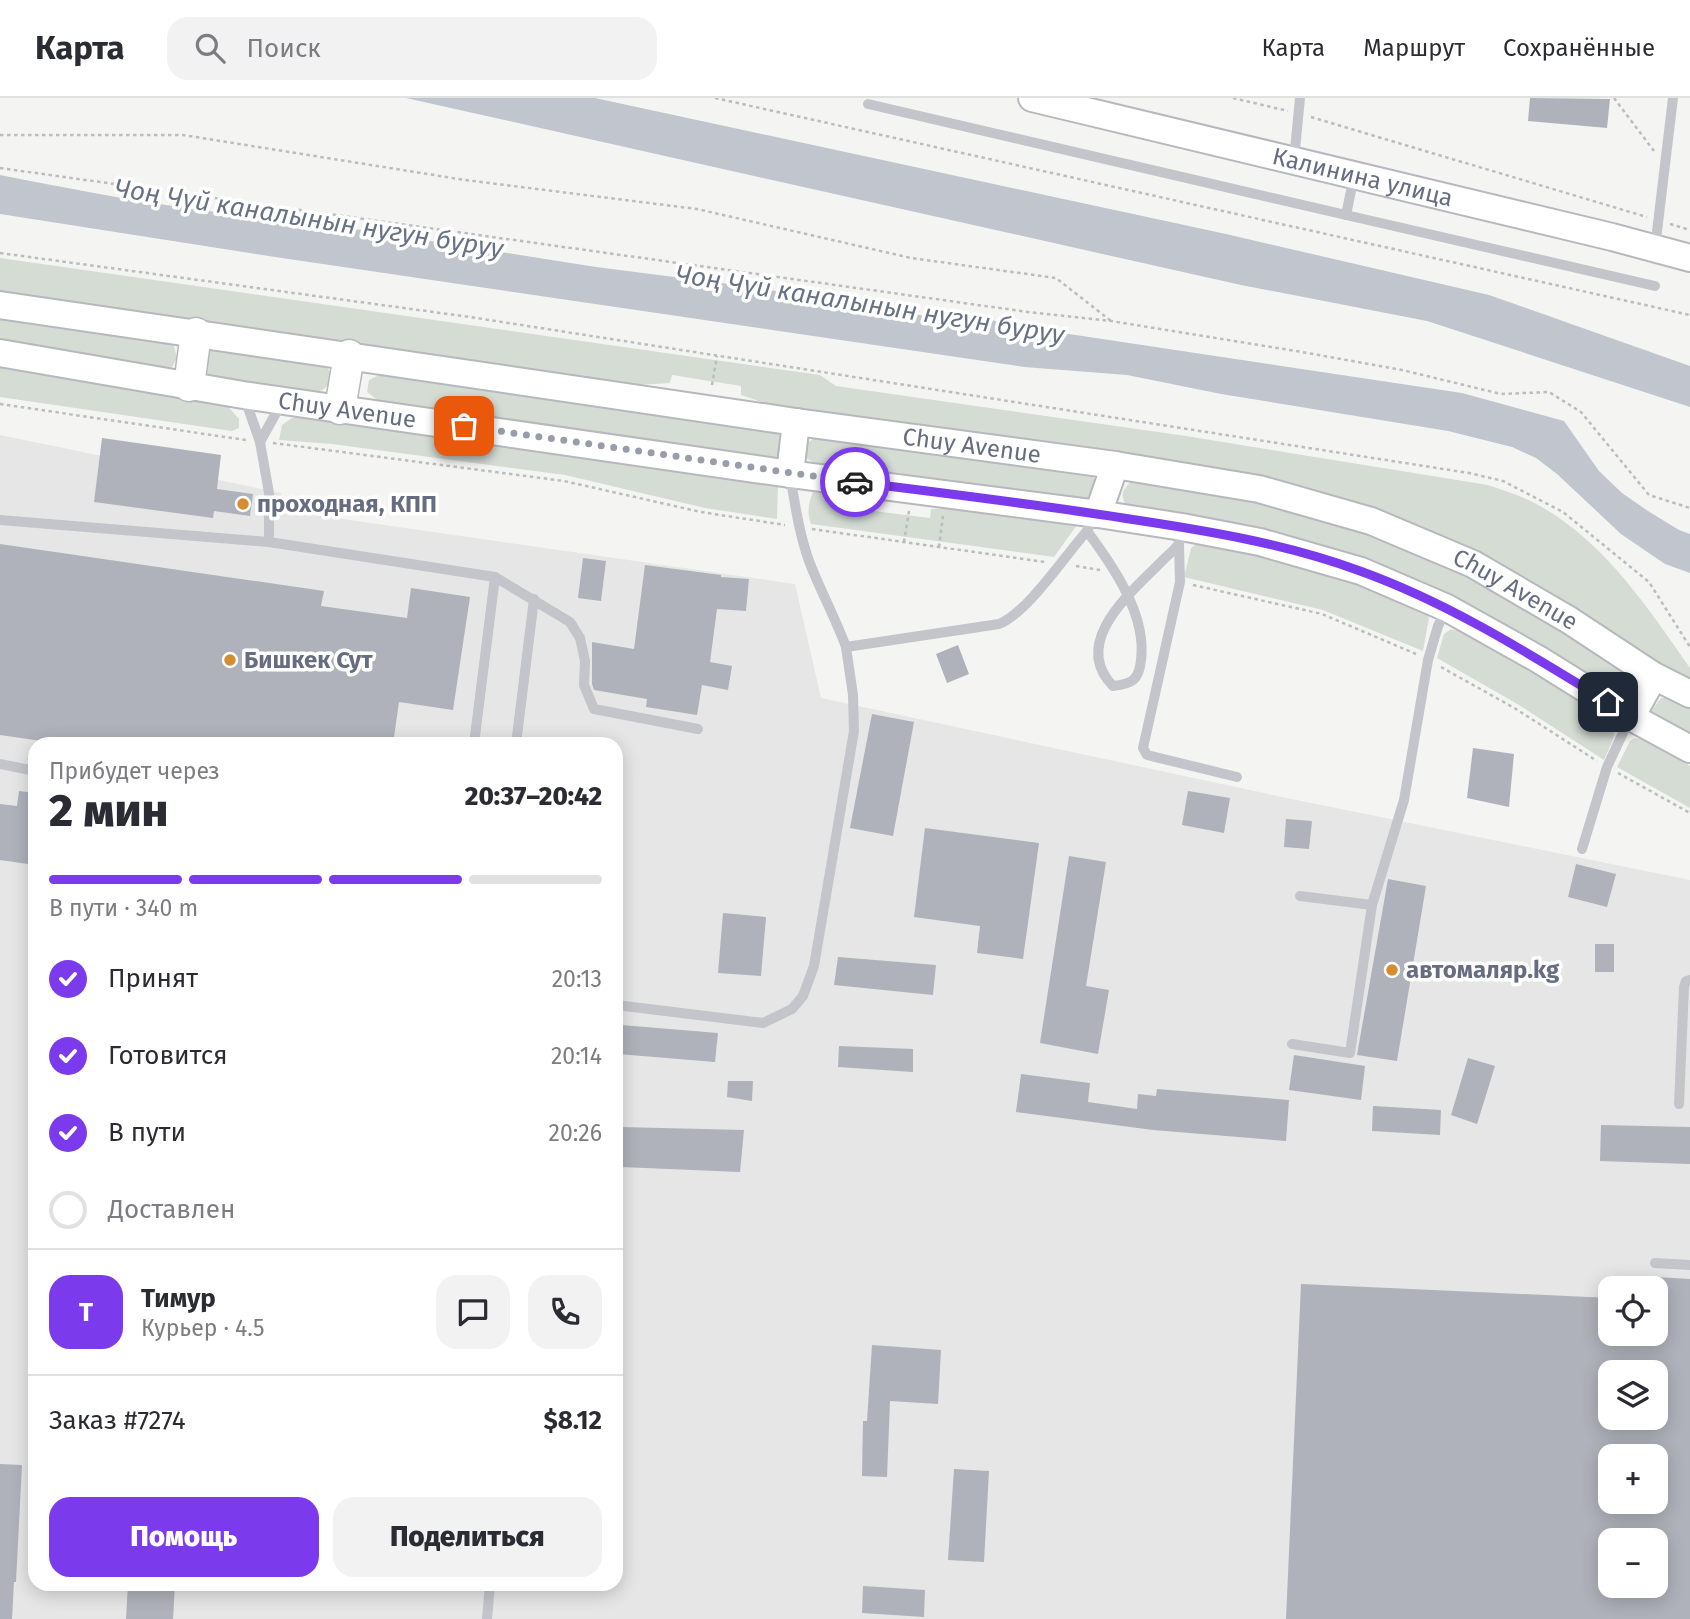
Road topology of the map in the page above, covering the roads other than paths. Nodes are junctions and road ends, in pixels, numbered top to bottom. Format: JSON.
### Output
{"nodes":[{"id":1,"x":1032,"y":98,"type":"edge"},
{"id":2,"x":1300,"y":98,"type":"edge"},
{"id":3,"x":1673,"y":98,"type":"edge"},
{"id":4,"x":868,"y":104,"type":"dead end"},
{"id":5,"x":1294,"y":161,"type":"junction"},
{"id":6,"x":1354,"y":175,"type":"junction"},
{"id":7,"x":1346,"y":215,"type":"junction"},
{"id":8,"x":1655,"y":249,"type":"junction"},
{"id":9,"x":1690,"y":258,"type":"edge"},
{"id":10,"x":1655,"y":286,"type":"dead end"},
{"id":11,"x":0,"y":305,"type":"edge"},
{"id":12,"x":196,"y":333,"type":"junction"},
{"id":13,"x":0,"y":353,"type":"edge"},
{"id":14,"x":349,"y":355,"type":"junction"},
{"id":15,"x":189,"y":386,"type":"junction"},
{"id":16,"x":243,"y":395,"type":"junction"},
{"id":17,"x":283,"y":401,"type":"junction"},
{"id":18,"x":340,"y":408,"type":"junction"},
{"id":19,"x":796,"y":422,"type":"junction"},
{"id":20,"x":260,"y":442,"type":"junction"},
{"id":21,"x":1115,"y":465,"type":"junction"},
{"id":22,"x":790,"y":474,"type":"junction"},
{"id":23,"x":0,"y":520,"type":"edge"},
{"id":24,"x":1092,"y":522,"type":"junction"},
{"id":25,"x":1181,"y":535,"type":"junction"},
{"id":26,"x":269,"y":542,"type":"junction"},
{"id":27,"x":495,"y":578,"type":"junction"},
{"id":28,"x":1126,"y":595,"type":"junction"},
{"id":29,"x":534,"y":599,"type":"junction"},
{"id":30,"x":1447,"y":608,"type":"junction"},
{"id":31,"x":846,"y":647,"type":"junction"},
{"id":32,"x":1654,"y":676,"type":"junction"},
{"id":33,"x":1690,"y":694,"type":"edge"},
{"id":34,"x":1631,"y":717,"type":"junction"},
{"id":35,"x":698,"y":729,"type":"dead end"},
{"id":36,"x":475,"y":737,"type":"edge"},
{"id":37,"x":517,"y":737,"type":"edge"},
{"id":38,"x":1690,"y":749,"type":"edge"},
{"id":39,"x":0,"y":764,"type":"edge"},
{"id":40,"x":28,"y":770,"type":"edge"},
{"id":41,"x":1237,"y":777,"type":"dead end"},
{"id":42,"x":1582,"y":849,"type":"dead end"},
{"id":43,"x":1300,"y":896,"type":"dead end"},
{"id":44,"x":1373,"y":905,"type":"junction"},
{"id":45,"x":1690,"y":980,"type":"edge"},
{"id":46,"x":623,"y":1006,"type":"edge"},
{"id":47,"x":1292,"y":1044,"type":"dead end"},
{"id":48,"x":1679,"y":1104,"type":"dead end"},
{"id":49,"x":1655,"y":1263,"type":"dead end"},
{"id":50,"x":1690,"y":1265,"type":"edge"},
{"id":51,"x":489,"y":1591,"type":"edge"},
{"id":52,"x":487,"y":1619,"type":"edge"}],
"edges":[{"from":1,"to":5,"type":"main road","name":"Калинина улица"},
{"from":2,"to":5,"type":"lane"},
{"from":3,"to":8,"type":"lane"},
{"from":4,"to":7,"type":"lane"},
{"from":5,"to":6,"type":"main road","name":"Калинина улица"},
{"from":6,"to":7,"type":"lane"},
{"from":6,"to":8,"type":"main road","name":"Калинина улица"},
{"from":7,"to":10,"type":"lane"},
{"from":8,"to":9,"type":"main road","name":"Калинина улица"},
{"from":11,"to":12,"type":"main road","name":"Chuy Avenue"},
{"from":12,"to":14,"type":"main road","name":"Chuy Avenue"},
{"from":12,"to":15,"type":"main road"},
{"from":13,"to":15,"type":"main road","name":"Chuy Avenue"},
{"from":14,"to":18,"type":"main road"},
{"from":14,"to":19,"type":"main road","name":"Chuy Avenue"},
{"from":15,"to":16,"type":"main road","name":"Chuy Avenue"},
{"from":16,"to":17,"type":"main road","name":"Chuy Avenue"},
{"from":16,"to":20,"type":"lane"},
{"from":17,"to":18,"type":"main road","name":"Chuy Avenue"},
{"from":17,"to":20,"type":"lane"},
{"from":18,"to":22,"type":"main road","name":"Chuy Avenue"},
{"from":19,"to":21,"type":"main road","name":"Chuy Avenue"},
{"from":19,"to":22,"type":"main road"},
{"from":20,"to":26,"type":"lane"},
{"from":21,"to":24,"type":"main road"},
{"from":21,"to":32,"type":"main road","name":"Chuy Avenue"},
{"from":22,"to":24,"type":"main road","name":"Chuy Avenue"},
{"from":22,"to":31,"type":"lane"},
{"from":23,"to":26,"type":"lane"},
{"from":24,"to":25,"type":"main road","name":"Chuy Avenue"},
{"from":24,"to":28,"type":"lane"},
{"from":24,"to":31,"type":"lane"},
{"from":25,"to":28,"type":"lane"},
{"from":25,"to":30,"type":"main road","name":"Chuy Avenue"},
{"from":25,"to":41,"type":"lane"},
{"from":26,"to":27,"type":"lane"},
{"from":27,"to":29,"type":"lane"},
{"from":27,"to":36,"type":"lane"},
{"from":28,"to":28,"type":"lane"},
{"from":29,"to":35,"type":"lane"},
{"from":29,"to":37,"type":"lane"},
{"from":30,"to":34,"type":"main road","name":"Chuy Avenue"},
{"from":30,"to":44,"type":"lane"},
{"from":31,"to":46,"type":"lane"},
{"from":32,"to":33,"type":"main road","name":"Chuy Avenue"},
{"from":32,"to":34,"type":"main road"},
{"from":34,"to":38,"type":"main road","name":"Chuy Avenue"},
{"from":34,"to":42,"type":"lane"},
{"from":39,"to":40,"type":"lane"},
{"from":43,"to":44,"type":"lane"},
{"from":44,"to":47,"type":"lane"},
{"from":45,"to":48,"type":"lane"},
{"from":49,"to":50,"type":"lane"},
{"from":51,"to":52,"type":"lane"}]}
